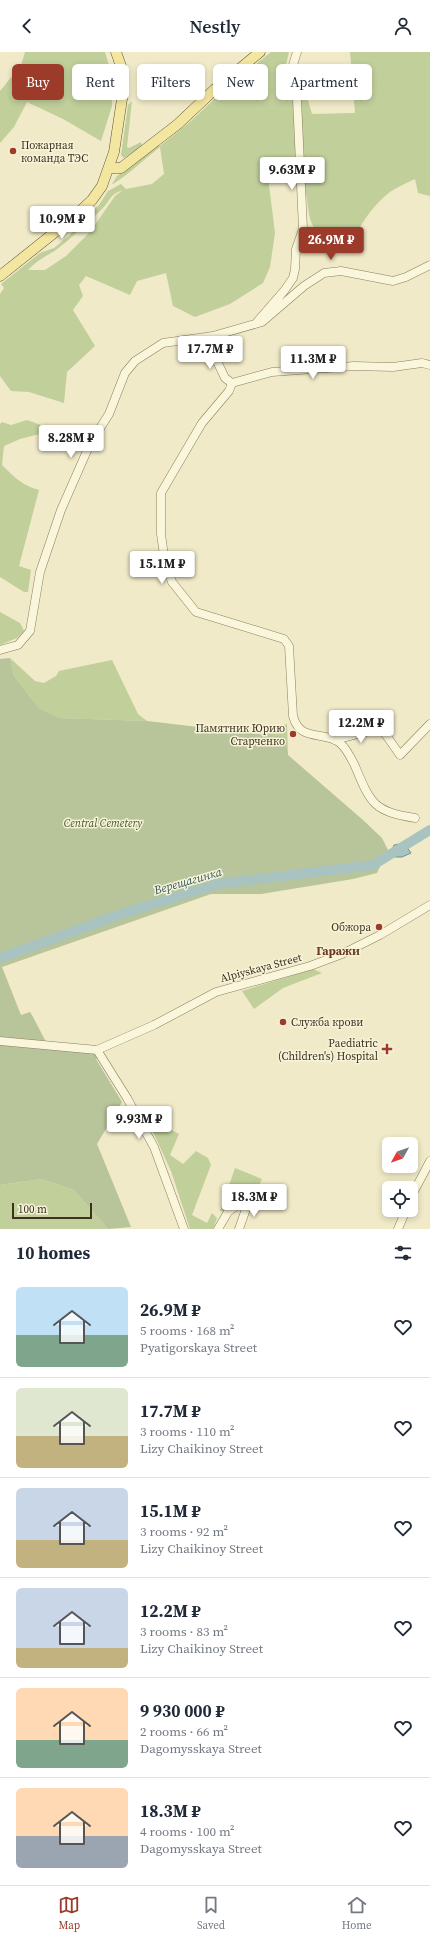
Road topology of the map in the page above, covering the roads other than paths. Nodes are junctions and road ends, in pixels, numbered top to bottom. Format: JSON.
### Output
{"nodes":[{"id":1,"x":116,"y":52,"type":"edge"},
{"id":2,"x":260,"y":52,"type":"edge"},
{"id":3,"x":297,"y":52,"type":"edge"},
{"id":4,"x":109,"y":168,"type":"junction"},
{"id":5,"x":430,"y":265,"type":"edge"},
{"id":6,"x":0,"y":276,"type":"edge"},
{"id":7,"x":254,"y":325,"type":"junction"},
{"id":8,"x":206,"y":338,"type":"junction"},
{"id":9,"x":430,"y":365,"type":"edge"},
{"id":10,"x":232,"y":383,"type":"junction"},
{"id":11,"x":0,"y":650,"type":"edge"},
{"id":12,"x":430,"y":724,"type":"edge"},
{"id":13,"x":336,"y":740,"type":"junction"},
{"id":14,"x":415,"y":818,"type":"dead end"},
{"id":15,"x":430,"y":905,"type":"edge"},
{"id":16,"x":0,"y":1041,"type":"edge"},
{"id":17,"x":97,"y":1050,"type":"junction"},
{"id":18,"x":430,"y":1161,"type":"edge"},
{"id":19,"x":418,"y":1184,"type":"edge"},
{"id":20,"x":403,"y":1217,"type":"edge"},
{"id":21,"x":184,"y":1229,"type":"edge"},
{"id":22,"x":218,"y":1229,"type":"edge"},
{"id":23,"x":239,"y":1229,"type":"edge"},
{"id":24,"x":398,"y":1229,"type":"edge"}],
"edges":[{"from":1,"to":4,"type":"main road"},
{"from":2,"to":4,"type":"main road"},
{"from":3,"to":7,"type":"street"},
{"from":4,"to":6,"type":"main road"},
{"from":5,"to":7,"type":"street"},
{"from":7,"to":8,"type":"street"},
{"from":8,"to":10,"type":"street"},
{"from":8,"to":11,"type":"street"},
{"from":9,"to":10,"type":"street"},
{"from":10,"to":13,"type":"street"},
{"from":12,"to":13,"type":"street"},
{"from":13,"to":14,"type":"street"},
{"from":15,"to":17,"type":"street","name":"Alpiyskaya Street"},
{"from":16,"to":17,"type":"street"},
{"from":17,"to":21,"type":"street"},
{"from":18,"to":19,"type":"street"},
{"from":20,"to":24,"type":"street"},
{"from":22,"to":23,"type":"street"}]}
